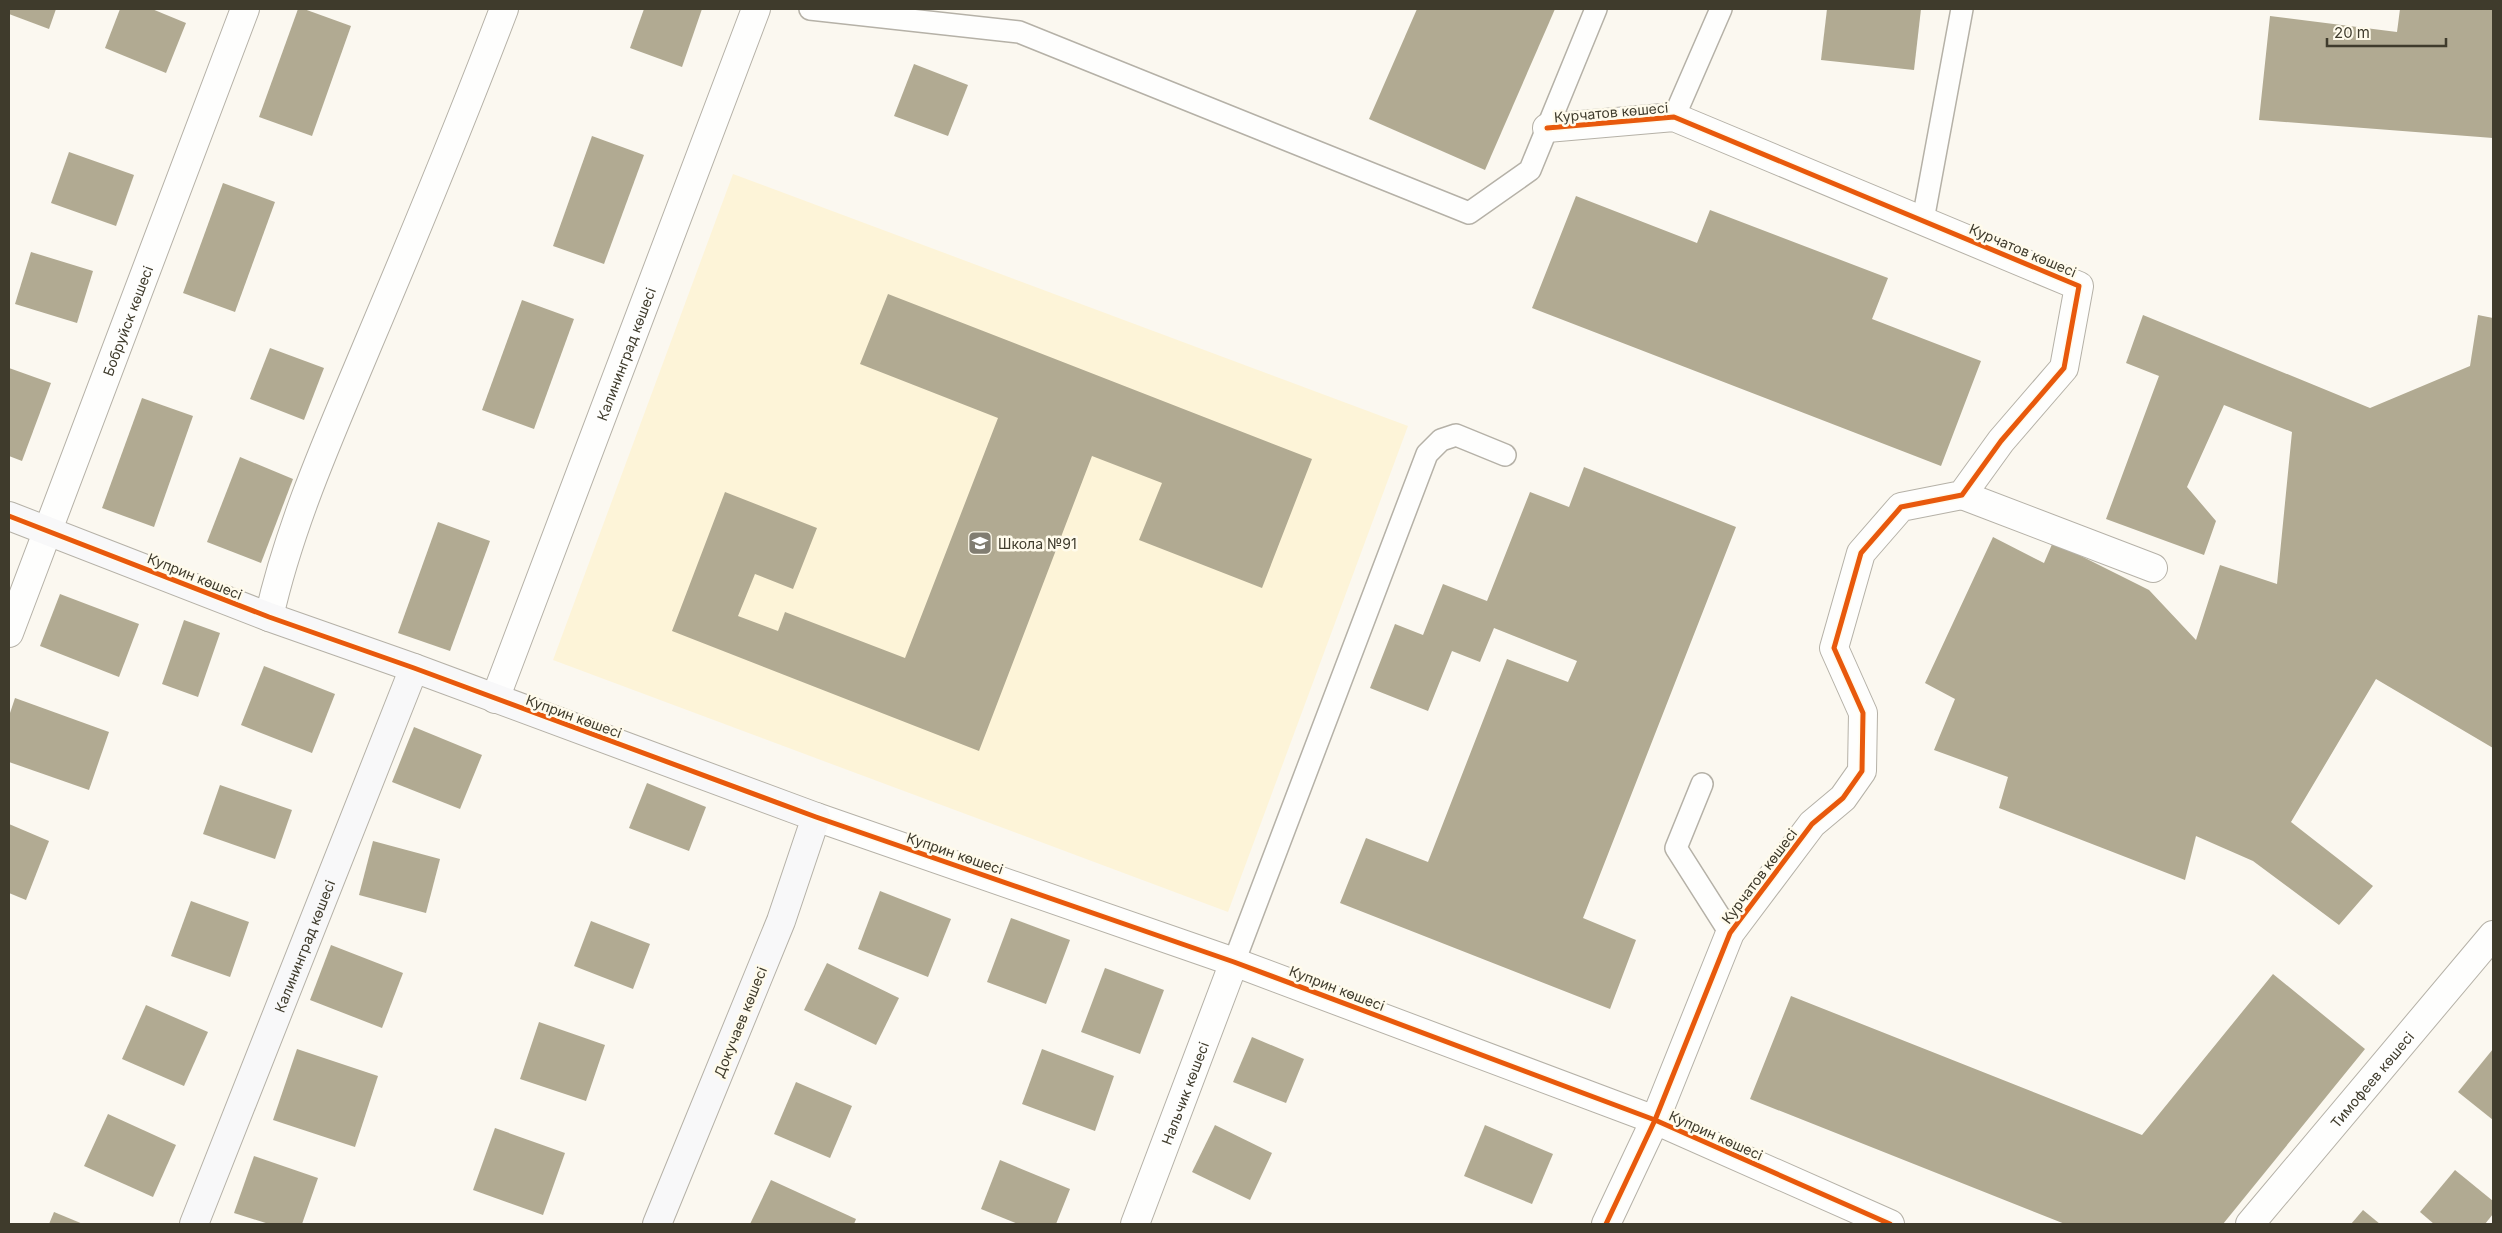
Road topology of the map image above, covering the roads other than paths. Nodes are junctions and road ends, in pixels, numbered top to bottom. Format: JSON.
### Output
{"nodes":[{"id":1,"x":245,"y":9,"type":"edge"},
{"id":2,"x":504,"y":9,"type":"edge"},
{"id":3,"x":756,"y":9,"type":"edge"},
{"id":4,"x":810,"y":9,"type":"edge"},
{"id":5,"x":1596,"y":9,"type":"edge"},
{"id":6,"x":1721,"y":9,"type":"edge"},
{"id":7,"x":1962,"y":9,"type":"edge"},
{"id":8,"x":1674,"y":118,"type":"junction"},
{"id":9,"x":1547,"y":128,"type":"junction"},
{"id":10,"x":1923,"y":220,"type":"junction"},
{"id":11,"x":1505,"y":455,"type":"dead end"},
{"id":12,"x":1962,"y":495,"type":"junction"},
{"id":13,"x":9,"y":516,"type":"edge"},
{"id":14,"x":48,"y":530,"type":"junction"},
{"id":15,"x":2153,"y":568,"type":"dead end"},
{"id":16,"x":269,"y":617,"type":"junction"},
{"id":17,"x":9,"y":633,"type":"edge"},
{"id":18,"x":414,"y":668,"type":"junction"},
{"id":19,"x":494,"y":699,"type":"junction"},
{"id":20,"x":1702,"y":784,"type":"dead end"},
{"id":21,"x":816,"y":817,"type":"junction"},
{"id":22,"x":1730,"y":933,"type":"junction"},
{"id":23,"x":2493,"y":935,"type":"edge"},
{"id":24,"x":1234,"y":962,"type":"junction"},
{"id":25,"x":1655,"y":1120,"type":"junction"},
{"id":26,"x":194,"y":1224,"type":"edge"},
{"id":27,"x":657,"y":1224,"type":"edge"},
{"id":28,"x":1135,"y":1224,"type":"edge"},
{"id":29,"x":1606,"y":1224,"type":"edge"},
{"id":30,"x":1890,"y":1224,"type":"edge"},
{"id":31,"x":2250,"y":1224,"type":"edge"}],
"edges":[{"from":1,"to":14,"type":"street","name":"Бобруйск көшесі"},
{"from":2,"to":16,"type":"street"},
{"from":3,"to":19,"type":"street","name":"Калининград көшесі"},
{"from":4,"to":9,"type":"lane"},
{"from":5,"to":9,"type":"lane"},
{"from":6,"to":8,"type":"lane"},
{"from":7,"to":10,"type":"lane"},
{"from":8,"to":9,"type":"street","name":"Курчатов көшесі"},
{"from":8,"to":10,"type":"street","name":"Курчатов көшесі"},
{"from":10,"to":12,"type":"street","name":"Курчатов көшесі"},
{"from":11,"to":24,"type":"lane"},
{"from":12,"to":15,"type":"street"},
{"from":12,"to":22,"type":"street","name":"Курчатов көшесі"},
{"from":13,"to":14,"type":"street","name":"Куприн көшесі"},
{"from":14,"to":16,"type":"street","name":"Куприн көшесі"},
{"from":14,"to":17,"type":"street","name":"Бобруйск көшесі"},
{"from":16,"to":18,"type":"street","name":"Куприн көшесі"},
{"from":18,"to":19,"type":"street","name":"Куприн көшесі"},
{"from":18,"to":26,"type":"street","name":"Калининград көшесі"},
{"from":19,"to":21,"type":"street","name":"Куприн көшесі"},
{"from":20,"to":22,"type":"lane"},
{"from":21,"to":24,"type":"street","name":"Куприн көшесі"},
{"from":21,"to":27,"type":"street","name":"Докучаев көшесі"},
{"from":22,"to":25,"type":"street","name":"Курчатов көшесі"},
{"from":23,"to":31,"type":"street","name":"Тимофеев көшесі"},
{"from":24,"to":25,"type":"street","name":"Куприн көшесі"},
{"from":24,"to":28,"type":"street","name":"Нальчик көшесі"},
{"from":25,"to":29,"type":"street","name":"Курчатов көшесі"},
{"from":25,"to":30,"type":"street","name":"Куприн көшесі"}]}
